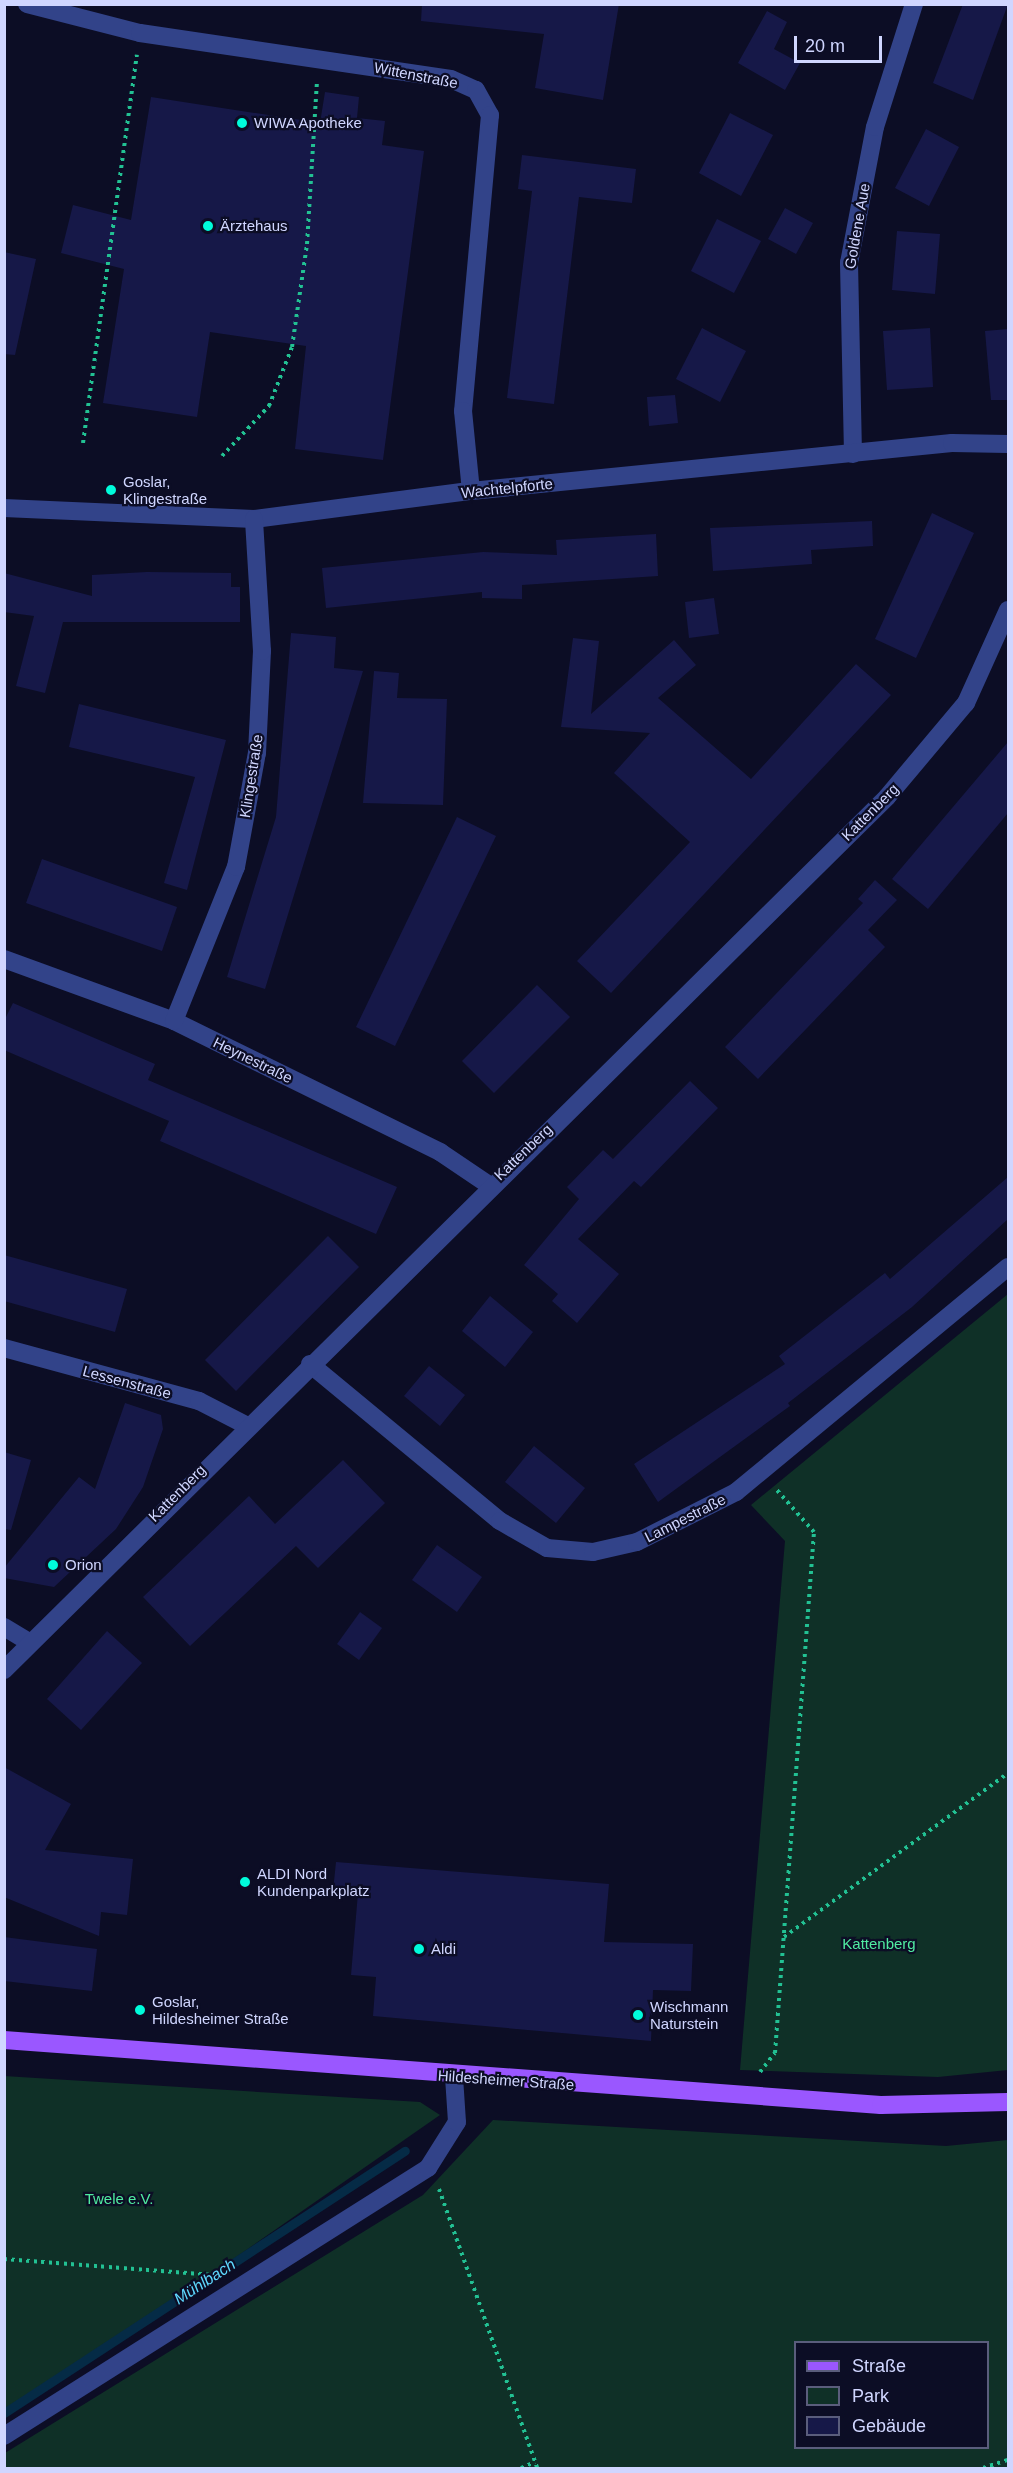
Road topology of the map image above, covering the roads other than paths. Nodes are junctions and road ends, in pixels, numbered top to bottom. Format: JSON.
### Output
{"nodes":[{"id":1,"x":27,"y":4,"type":"edge"},
{"id":2,"x":914,"y":4,"type":"edge"},
{"id":3,"x":1008,"y":444,"type":"edge"},
{"id":4,"x":853,"y":454,"type":"junction"},
{"id":5,"x":471,"y":491,"type":"junction"},
{"id":6,"x":4,"y":508,"type":"edge"},
{"id":7,"x":254,"y":519,"type":"junction"},
{"id":8,"x":1008,"y":610,"type":"edge"},
{"id":9,"x":4,"y":959,"type":"edge"},
{"id":10,"x":174,"y":1022,"type":"junction"},
{"id":11,"x":489,"y":1185,"type":"junction"},
{"id":12,"x":1008,"y":1267,"type":"edge"},
{"id":13,"x":4,"y":1348,"type":"edge"},
{"id":14,"x":310,"y":1364,"type":"junction"},
{"id":15,"x":246,"y":1425,"type":"junction"},
{"id":16,"x":4,"y":1627,"type":"edge"},
{"id":17,"x":31,"y":1643,"type":"junction"},
{"id":18,"x":4,"y":1670,"type":"edge"},
{"id":19,"x":4,"y":2040,"type":"edge"},
{"id":20,"x":454,"y":2077,"type":"junction"},
{"id":21,"x":1008,"y":2102,"type":"edge"},
{"id":22,"x":4,"y":2436,"type":"edge"}],
"edges":[{"from":1,"to":5,"type":"street","name":"Wittenstraße"},
{"from":2,"to":4,"type":"street","name":"Goldene Aue"},
{"from":3,"to":4,"type":"street","name":"Wachtelpforte"},
{"from":4,"to":5,"type":"street","name":"Wachtelpforte"},
{"from":5,"to":7,"type":"street","name":"Wachtelpforte"},
{"from":6,"to":7,"type":"street","name":"Wachtelpforte"},
{"from":7,"to":10,"type":"street","name":"Klingestraße"},
{"from":8,"to":11,"type":"street","name":"Kattenberg"},
{"from":9,"to":10,"type":"street","name":"Heynestraße"},
{"from":10,"to":11,"type":"street","name":"Heynestraße"},
{"from":11,"to":14,"type":"street","name":"Kattenberg"},
{"from":12,"to":14,"type":"street","name":"Lampestraße"},
{"from":13,"to":15,"type":"street","name":"Lessenstraße"},
{"from":14,"to":15,"type":"street","name":"Kattenberg"},
{"from":15,"to":17,"type":"street","name":"Kattenberg"},
{"from":16,"to":17,"type":"street"},
{"from":17,"to":18,"type":"street","name":"Kattenberg"},
{"from":19,"to":20,"type":"main road","name":"Hildesheimer Straße"},
{"from":20,"to":21,"type":"main road","name":"Hildesheimer Straße"},
{"from":20,"to":22,"type":"street"}]}
